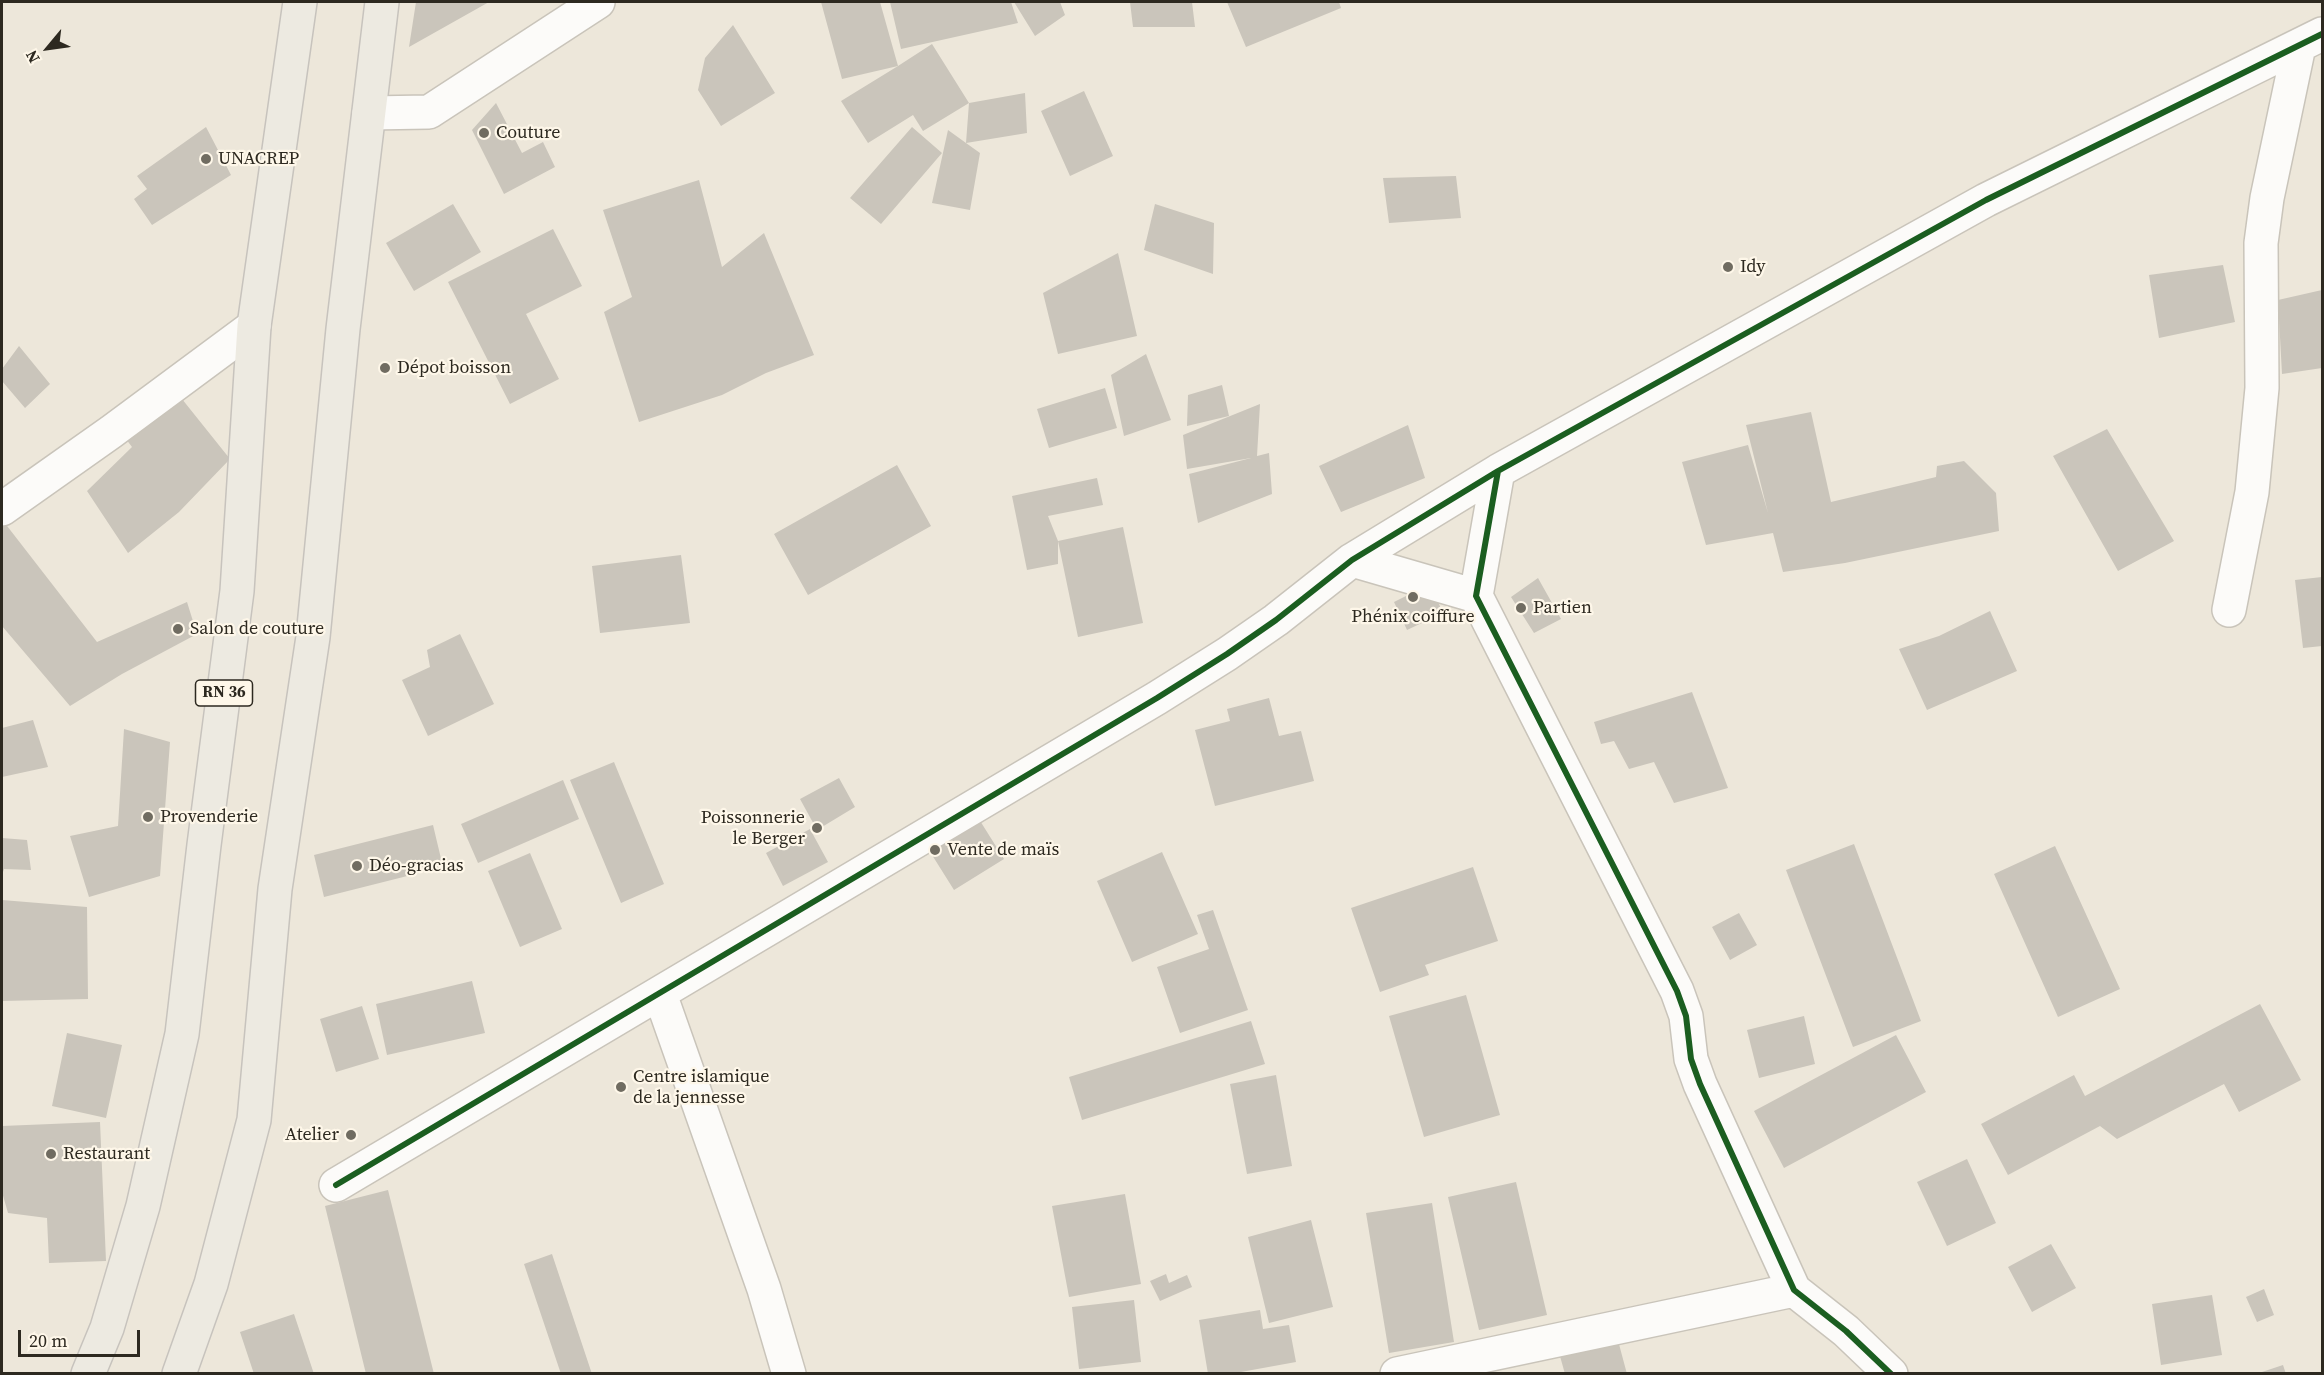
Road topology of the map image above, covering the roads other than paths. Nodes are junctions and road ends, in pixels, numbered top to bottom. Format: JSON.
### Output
{"nodes":[{"id":1,"x":300,"y":2,"type":"edge"},
{"id":2,"x":382,"y":2,"type":"edge"},
{"id":3,"x":597,"y":2,"type":"edge"},
{"id":4,"x":2311,"y":40,"type":"edge"},
{"id":5,"x":369,"y":113,"type":"junction"},
{"id":6,"x":254,"y":326,"type":"junction"},
{"id":7,"x":1498,"y":471,"type":"junction"},
{"id":8,"x":2,"y":510,"type":"edge"},
{"id":9,"x":1352,"y":560,"type":"junction"},
{"id":10,"x":1476,"y":596,"type":"junction"},
{"id":11,"x":2229,"y":610,"type":"dead end"},
{"id":12,"x":660,"y":994,"type":"junction"},
{"id":13,"x":336,"y":1185,"type":"dead end"},
{"id":14,"x":1794,"y":1290,"type":"junction"},
{"id":15,"x":88,"y":1374,"type":"edge"},
{"id":16,"x":179,"y":1374,"type":"edge"},
{"id":17,"x":789,"y":1374,"type":"edge"},
{"id":18,"x":1397,"y":1374,"type":"edge"},
{"id":19,"x":1891,"y":1374,"type":"edge"}],
"edges":[{"from":1,"to":6,"type":"main road","number":"RN 36"},
{"from":2,"to":5,"type":"main road"},
{"from":3,"to":5,"type":"street"},
{"from":4,"to":7,"type":"street"},
{"from":4,"to":11,"type":"street"},
{"from":5,"to":16,"type":"main road"},
{"from":6,"to":8,"type":"street"},
{"from":6,"to":15,"type":"main road","number":"RN 36"},
{"from":7,"to":9,"type":"street"},
{"from":7,"to":10,"type":"street"},
{"from":9,"to":10,"type":"street"},
{"from":9,"to":12,"type":"street"},
{"from":10,"to":14,"type":"street"},
{"from":12,"to":13,"type":"street"},
{"from":12,"to":17,"type":"street"},
{"from":14,"to":18,"type":"street"},
{"from":14,"to":19,"type":"street"}]}
